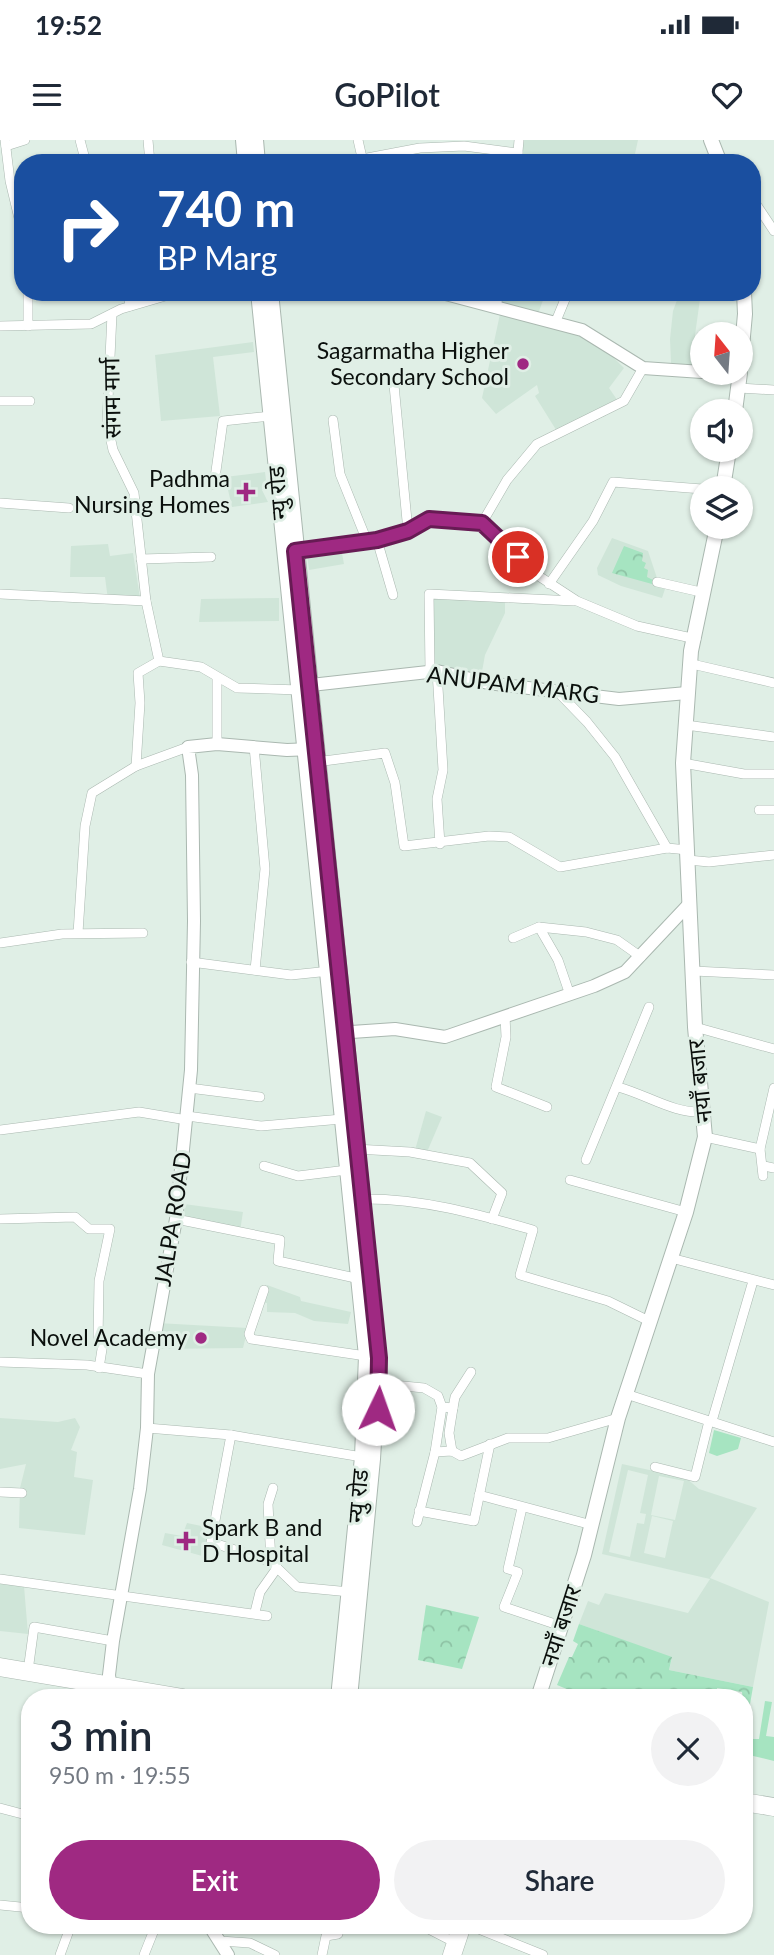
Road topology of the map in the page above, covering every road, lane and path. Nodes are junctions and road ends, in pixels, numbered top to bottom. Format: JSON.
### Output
{"nodes":[{"id":1,"x":25,"y":140,"type":"edge"},
{"id":2,"x":6,"y":143,"type":"edge"},
{"id":3,"x":394,"y":154,"type":"edge"},
{"id":4,"x":500,"y":154,"type":"edge"},
{"id":5,"x":14,"y":198,"type":"edge"},
{"id":6,"x":761,"y":212,"type":"edge"},
{"id":7,"x":774,"y":231,"type":"edge"},
{"id":8,"x":28,"y":301,"type":"edge"},
{"id":9,"x":129,"y":301,"type":"edge"},
{"id":10,"x":148,"y":301,"type":"edge"},
{"id":11,"x":259,"y":301,"type":"edge"},
{"id":12,"x":272,"y":301,"type":"edge"},
{"id":13,"x":473,"y":301,"type":"edge"},
{"id":14,"x":497,"y":301,"type":"edge"},
{"id":15,"x":564,"y":301,"type":"edge"},
{"id":16,"x":745,"y":301,"type":"edge"},
{"id":17,"x":130,"y":306,"type":"junction"},
{"id":18,"x":496,"y":307,"type":"junction"},
{"id":19,"x":111,"y":314,"type":"junction"},
{"id":20,"x":556,"y":321,"type":"junction"},
{"id":21,"x":745,"y":322,"type":"edge"},
{"id":22,"x":0,"y":326,"type":"edge"},
{"id":23,"x":28,"y":326,"type":"junction"},
{"id":24,"x":643,"y":368,"type":"junction"},
{"id":25,"x":690,"y":371,"type":"edge"},
{"id":26,"x":753,"y":381,"type":"edge"},
{"id":27,"x":394,"y":385,"type":"dead end"},
{"id":28,"x":774,"y":390,"type":"edge"},
{"id":29,"x":0,"y":401,"type":"edge"},
{"id":30,"x":30,"y":401,"type":"dead end"},
{"id":31,"x":271,"y":416,"type":"junction"},
{"id":32,"x":333,"y":421,"type":"dead end"},
{"id":33,"x":214,"y":485,"type":"dead end"},
{"id":34,"x":690,"y":488,"type":"edge"},
{"id":35,"x":0,"y":503,"type":"edge"},
{"id":36,"x":69,"y":509,"type":"dead end"},
{"id":37,"x":482,"y":523,"type":"junction"},
{"id":38,"x":408,"y":531,"type":"junction"},
{"id":39,"x":715,"y":539,"type":"edge"},
{"id":40,"x":372,"y":540,"type":"junction"},
{"id":41,"x":289,"y":552,"type":"junction"},
{"id":42,"x":211,"y":557,"type":"dead end"},
{"id":43,"x":141,"y":559,"type":"junction"},
{"id":44,"x":657,"y":582,"type":"dead end"},
{"id":45,"x":549,"y":584,"type":"junction"},
{"id":46,"x":705,"y":593,"type":"junction"},
{"id":47,"x":0,"y":594,"type":"edge"},
{"id":48,"x":393,"y":596,"type":"dead end"},
{"id":49,"x":146,"y":601,"type":"junction"},
{"id":50,"x":577,"y":601,"type":"junction"},
{"id":51,"x":695,"y":639,"type":"junction"},
{"id":52,"x":159,"y":661,"type":"junction"},
{"id":53,"x":692,"y":664,"type":"junction"},
{"id":54,"x":433,"y":671,"type":"junction"},
{"id":55,"x":217,"y":677,"type":"junction"},
{"id":56,"x":774,"y":683,"type":"edge"},
{"id":57,"x":304,"y":688,"type":"junction"},
{"id":58,"x":556,"y":690,"type":"junction"},
{"id":59,"x":687,"y":693,"type":"junction"},
{"id":60,"x":686,"y":725,"type":"junction"},
{"id":61,"x":774,"y":737,"type":"edge"},
{"id":62,"x":217,"y":744,"type":"junction"},
{"id":63,"x":254,"y":746,"type":"junction"},
{"id":64,"x":188,"y":747,"type":"junction"},
{"id":65,"x":311,"y":756,"type":"junction"},
{"id":66,"x":683,"y":763,"type":"junction"},
{"id":67,"x":136,"y":766,"type":"junction"},
{"id":68,"x":774,"y":774,"type":"edge"},
{"id":69,"x":759,"y":810,"type":"dead end"},
{"id":70,"x":774,"y":810,"type":"edge"},
{"id":71,"x":440,"y":844,"type":"junction"},
{"id":72,"x":667,"y":848,"type":"junction"},
{"id":73,"x":688,"y":855,"type":"junction"},
{"id":74,"x":774,"y":855,"type":"edge"},
{"id":75,"x":690,"y":903,"type":"junction"},
{"id":76,"x":539,"y":927,"type":"junction"},
{"id":77,"x":78,"y":933,"type":"junction"},
{"id":78,"x":143,"y":933,"type":"dead end"},
{"id":79,"x":513,"y":938,"type":"dead end"},
{"id":80,"x":0,"y":943,"type":"edge"},
{"id":81,"x":641,"y":957,"type":"junction"},
{"id":82,"x":191,"y":962,"type":"junction"},
{"id":83,"x":255,"y":970,"type":"junction"},
{"id":84,"x":333,"y":971,"type":"junction"},
{"id":85,"x":694,"y":971,"type":"junction"},
{"id":86,"x":774,"y":975,"type":"edge"},
{"id":87,"x":570,"y":995,"type":"junction"},
{"id":88,"x":649,"y":1007,"type":"dead end"},
{"id":89,"x":505,"y":1016,"type":"junction"},
{"id":90,"x":695,"y":1027,"type":"junction"},
{"id":91,"x":340,"y":1032,"type":"junction"},
{"id":92,"x":774,"y":1049,"type":"edge"},
{"id":93,"x":618,"y":1087,"type":"junction"},
{"id":94,"x":189,"y":1088,"type":"junction"},
{"id":95,"x":774,"y":1088,"type":"edge"},
{"id":96,"x":260,"y":1097,"type":"dead end"},
{"id":97,"x":547,"y":1107,"type":"dead end"},
{"id":98,"x":705,"y":1112,"type":"junction"},
{"id":99,"x":187,"y":1118,"type":"junction"},
{"id":100,"x":342,"y":1119,"type":"junction"},
{"id":101,"x":0,"y":1130,"type":"edge"},
{"id":102,"x":705,"y":1137,"type":"junction"},
{"id":103,"x":351,"y":1148,"type":"junction"},
{"id":104,"x":760,"y":1149,"type":"junction"},
{"id":105,"x":586,"y":1160,"type":"dead end"},
{"id":106,"x":264,"y":1166,"type":"dead end"},
{"id":107,"x":774,"y":1168,"type":"edge"},
{"id":108,"x":347,"y":1170,"type":"junction"},
{"id":109,"x":570,"y":1180,"type":"dead end"},
{"id":110,"x":362,"y":1199,"type":"junction"},
{"id":111,"x":686,"y":1212,"type":"junction"},
{"id":112,"x":0,"y":1219,"type":"edge"},
{"id":113,"x":176,"y":1219,"type":"junction"},
{"id":114,"x":492,"y":1219,"type":"junction"},
{"id":115,"x":671,"y":1258,"type":"junction"},
{"id":116,"x":360,"y":1279,"type":"junction"},
{"id":117,"x":753,"y":1281,"type":"junction"},
{"id":118,"x":774,"y":1285,"type":"edge"},
{"id":119,"x":264,"y":1290,"type":"dead end"},
{"id":120,"x":649,"y":1321,"type":"junction"},
{"id":121,"x":366,"y":1356,"type":"junction"},
{"id":122,"x":0,"y":1362,"type":"edge"},
{"id":123,"x":99,"y":1367,"type":"junction"},
{"id":124,"x":471,"y":1372,"type":"dead end"},
{"id":125,"x":148,"y":1374,"type":"junction"},
{"id":126,"x":374,"y":1383,"type":"junction"},
{"id":127,"x":626,"y":1394,"type":"junction"},
{"id":128,"x":442,"y":1407,"type":"junction"},
{"id":129,"x":453,"y":1408,"type":"junction"},
{"id":130,"x":618,"y":1418,"type":"junction"},
{"id":131,"x":711,"y":1421,"type":"junction"},
{"id":132,"x":147,"y":1428,"type":"junction"},
{"id":133,"x":231,"y":1435,"type":"junction"},
{"id":134,"x":774,"y":1442,"type":"edge"},
{"id":135,"x":490,"y":1444,"type":"junction"},
{"id":136,"x":452,"y":1451,"type":"junction"},
{"id":137,"x":435,"y":1452,"type":"junction"},
{"id":138,"x":362,"y":1457,"type":"junction"},
{"id":139,"x":655,"y":1467,"type":"dead end"},
{"id":140,"x":273,"y":1488,"type":"dead end"},
{"id":141,"x":0,"y":1492,"type":"edge"},
{"id":142,"x":22,"y":1493,"type":"dead end"},
{"id":143,"x":480,"y":1495,"type":"junction"},
{"id":144,"x":522,"y":1508,"type":"junction"},
{"id":145,"x":419,"y":1511,"type":"junction"},
{"id":146,"x":417,"y":1521,"type":"dead end"},
{"id":147,"x":592,"y":1525,"type":"junction"},
{"id":148,"x":274,"y":1565,"type":"junction"},
{"id":149,"x":0,"y":1579,"type":"edge"},
{"id":150,"x":350,"y":1592,"type":"junction"},
{"id":151,"x":121,"y":1594,"type":"junction"},
{"id":152,"x":255,"y":1612,"type":"junction"},
{"id":153,"x":267,"y":1616,"type":"dead end"},
{"id":154,"x":561,"y":1626,"type":"junction"},
{"id":155,"x":113,"y":1641,"type":"junction"},
{"id":156,"x":0,"y":1667,"type":"edge"},
{"id":157,"x":28,"y":1671,"type":"junction"},
{"id":158,"x":99,"y":1689,"type":"edge"},
{"id":159,"x":111,"y":1689,"type":"edge"},
{"id":160,"x":339,"y":1689,"type":"edge"},
{"id":161,"x":351,"y":1689,"type":"edge"},
{"id":162,"x":541,"y":1689,"type":"edge"},
{"id":163,"x":753,"y":1804,"type":"edge"},
{"id":164,"x":774,"y":1807,"type":"edge"},
{"id":165,"x":0,"y":1808,"type":"edge"},
{"id":166,"x":21,"y":1814,"type":"edge"},
{"id":167,"x":0,"y":1905,"type":"edge"},
{"id":168,"x":21,"y":1907,"type":"edge"},
{"id":169,"x":68,"y":1934,"type":"edge"},
{"id":170,"x":152,"y":1934,"type":"edge"},
{"id":171,"x":217,"y":1934,"type":"edge"},
{"id":172,"x":224,"y":1934,"type":"edge"},
{"id":173,"x":338,"y":1934,"type":"edge"},
{"id":174,"x":433,"y":1934,"type":"edge"},
{"id":175,"x":491,"y":1934,"type":"edge"},
{"id":176,"x":454,"y":1949,"type":"edge"},
{"id":177,"x":60,"y":1955,"type":"edge"},
{"id":178,"x":144,"y":1955,"type":"edge"},
{"id":179,"x":228,"y":1955,"type":"edge"},
{"id":180,"x":275,"y":1955,"type":"edge"},
{"id":181,"x":322,"y":1955,"type":"edge"},
{"id":182,"x":542,"y":1955,"type":"edge"}],
"edges":[{"from":1,"to":2,"type":"street"},
{"from":2,"to":5,"type":"street"},
{"from":3,"to":4,"type":"street"},
{"from":6,"to":7,"type":"street"},
{"from":8,"to":23,"type":"street"},
{"from":9,"to":17,"type":"street"},
{"from":10,"to":17,"type":"street"},
{"from":11,"to":31,"type":"main road","name":"न्यु रोड"},
{"from":12,"to":41,"type":"main road","name":"न्यु रोड"},
{"from":13,"to":18,"type":"street"},
{"from":14,"to":18,"type":"street"},
{"from":15,"to":20,"type":"street"},
{"from":16,"to":21,"type":"main road"},
{"from":17,"to":19,"type":"street"},
{"from":18,"to":20,"type":"street"},
{"from":19,"to":23,"type":"street"},
{"from":19,"to":43,"type":"street","name":"संगम मार्ग"},
{"from":20,"to":24,"type":"street"},
{"from":22,"to":23,"type":"street"},
{"from":24,"to":25,"type":"street"},
{"from":24,"to":37,"type":"street"},
{"from":26,"to":28,"type":"street"},
{"from":27,"to":38,"type":"street"},
{"from":29,"to":30,"type":"street"},
{"from":31,"to":33,"type":"street"},
{"from":31,"to":41,"type":"main road","name":"न्यु रोड"},
{"from":32,"to":40,"type":"street"},
{"from":34,"to":45,"type":"street"},
{"from":35,"to":36,"type":"street"},
{"from":37,"to":38,"type":"street"},
{"from":37,"to":45,"type":"street"},
{"from":38,"to":40,"type":"street"},
{"from":39,"to":46,"type":"main road","name":"नयाँ बजार"},
{"from":40,"to":41,"type":"street"},
{"from":40,"to":48,"type":"street"},
{"from":41,"to":57,"type":"main road","name":"न्यु रोड"},
{"from":42,"to":43,"type":"street"},
{"from":43,"to":49,"type":"street","name":"संगम मार्ग"},
{"from":44,"to":46,"type":"street"},
{"from":45,"to":50,"type":"street"},
{"from":46,"to":51,"type":"main road","name":"नयाँ बजार"},
{"from":47,"to":49,"type":"street"},
{"from":49,"to":52,"type":"street","name":"संगम मार्ग"},
{"from":50,"to":51,"type":"street"},
{"from":50,"to":54,"type":"street"},
{"from":51,"to":53,"type":"main road","name":"नयाँ बजार"},
{"from":52,"to":55,"type":"street"},
{"from":52,"to":67,"type":"street"},
{"from":53,"to":56,"type":"street"},
{"from":53,"to":59,"type":"main road","name":"नयाँ बजार"},
{"from":54,"to":57,"type":"street","name":"ANUPAM MARG"},
{"from":54,"to":58,"type":"street","name":"ANUPAM MARG"},
{"from":54,"to":71,"type":"street"},
{"from":55,"to":57,"type":"street"},
{"from":55,"to":62,"type":"street"},
{"from":57,"to":65,"type":"main road","name":"न्यु रोड"},
{"from":58,"to":59,"type":"street","name":"ANUPAM MARG"},
{"from":58,"to":72,"type":"street"},
{"from":59,"to":60,"type":"main road","name":"नयाँ बजार"},
{"from":60,"to":61,"type":"street"},
{"from":60,"to":66,"type":"main road","name":"नयाँ बजार"},
{"from":62,"to":63,"type":"street"},
{"from":62,"to":64,"type":"street"},
{"from":63,"to":65,"type":"street"},
{"from":63,"to":83,"type":"street"},
{"from":64,"to":67,"type":"street"},
{"from":64,"to":82,"type":"street","name":"JALPA ROAD"},
{"from":65,"to":71,"type":"street"},
{"from":65,"to":84,"type":"main road","name":"न्यु रोड"},
{"from":66,"to":68,"type":"street"},
{"from":66,"to":73,"type":"main road","name":"नयाँ बजार"},
{"from":67,"to":77,"type":"street"},
{"from":69,"to":70,"type":"street"},
{"from":71,"to":72,"type":"street"},
{"from":72,"to":73,"type":"street"},
{"from":73,"to":74,"type":"street"},
{"from":73,"to":75,"type":"main road","name":"नयाँ बजार"},
{"from":75,"to":81,"type":"street"},
{"from":75,"to":85,"type":"main road","name":"नयाँ बजार"},
{"from":76,"to":79,"type":"street"},
{"from":76,"to":81,"type":"street"},
{"from":76,"to":87,"type":"street"},
{"from":77,"to":78,"type":"street"},
{"from":77,"to":80,"type":"street"},
{"from":81,"to":87,"type":"street"},
{"from":82,"to":83,"type":"street"},
{"from":82,"to":94,"type":"street","name":"JALPA ROAD"},
{"from":83,"to":84,"type":"street"},
{"from":84,"to":91,"type":"main road","name":"न्यु रोड"},
{"from":85,"to":86,"type":"street"},
{"from":85,"to":90,"type":"main road","name":"नयाँ बजार"},
{"from":87,"to":89,"type":"street"},
{"from":88,"to":93,"type":"street"},
{"from":89,"to":91,"type":"street"},
{"from":89,"to":97,"type":"street"},
{"from":90,"to":92,"type":"street"},
{"from":90,"to":98,"type":"main road","name":"नयाँ बजार"},
{"from":91,"to":100,"type":"main road","name":"न्यु रोड"},
{"from":91,"to":103,"type":"main road","name":"न्यु रोड"},
{"from":93,"to":98,"type":"street"},
{"from":93,"to":105,"type":"street"},
{"from":94,"to":96,"type":"street"},
{"from":94,"to":99,"type":"street","name":"JALPA ROAD"},
{"from":95,"to":104,"type":"street"},
{"from":98,"to":102,"type":"main road","name":"नयाँ बजार"},
{"from":99,"to":100,"type":"street"},
{"from":99,"to":101,"type":"street"},
{"from":99,"to":113,"type":"street","name":"JALPA ROAD"},
{"from":100,"to":103,"type":"main road","name":"न्यु रोड"},
{"from":102,"to":104,"type":"street"},
{"from":102,"to":111,"type":"main road","name":"नयाँ बजार"},
{"from":103,"to":108,"type":"main road","name":"न्यु रोड"},
{"from":103,"to":110,"type":"main road","name":"न्यु रोड"},
{"from":103,"to":114,"type":"street"},
{"from":104,"to":107,"type":"street"},
{"from":106,"to":108,"type":"street"},
{"from":108,"to":116,"type":"main road","name":"न्यु रोड"},
{"from":109,"to":111,"type":"street"},
{"from":110,"to":114,"type":"street"},
{"from":110,"to":126,"type":"main road","name":"न्यु रोड"},
{"from":111,"to":115,"type":"main road","name":"नयाँ बजार"},
{"from":112,"to":123,"type":"street"},
{"from":113,"to":116,"type":"street"},
{"from":113,"to":125,"type":"street","name":"JALPA ROAD"},
{"from":114,"to":120,"type":"street"},
{"from":115,"to":117,"type":"street"},
{"from":115,"to":120,"type":"main road","name":"नयाँ बजार"},
{"from":116,"to":121,"type":"main road","name":"न्यु रोड"},
{"from":117,"to":118,"type":"street"},
{"from":117,"to":131,"type":"street"},
{"from":119,"to":121,"type":"street"},
{"from":120,"to":127,"type":"main road","name":"नयाँ बजार"},
{"from":121,"to":126,"type":"main road","name":"न्यु रोड"},
{"from":122,"to":123,"type":"street"},
{"from":123,"to":125,"type":"street"},
{"from":124,"to":129,"type":"street"},
{"from":125,"to":132,"type":"street","name":"JALPA ROAD"},
{"from":126,"to":128,"type":"street"},
{"from":126,"to":138,"type":"main road","name":"न्यु रोड"},
{"from":126,"to":161,"type":"main road","name":"न्यु रोड"},
{"from":127,"to":130,"type":"main road","name":"नयाँ बजार"},
{"from":127,"to":131,"type":"street"},
{"from":128,"to":129,"type":"street"},
{"from":128,"to":137,"type":"street"},
{"from":129,"to":136,"type":"street"},
{"from":130,"to":135,"type":"street"},
{"from":130,"to":147,"type":"main road","name":"नयाँ बजार"},
{"from":131,"to":134,"type":"street"},
{"from":131,"to":139,"type":"street"},
{"from":132,"to":133,"type":"street"},
{"from":132,"to":151,"type":"street","name":"JALPA ROAD"},
{"from":133,"to":138,"type":"street"},
{"from":133,"to":148,"type":"street"},
{"from":135,"to":136,"type":"street"},
{"from":135,"to":143,"type":"street"},
{"from":136,"to":137,"type":"street"},
{"from":137,"to":145,"type":"street"},
{"from":138,"to":150,"type":"main road","name":"न्यु रोड"},
{"from":140,"to":148,"type":"street"},
{"from":141,"to":142,"type":"street"},
{"from":143,"to":144,"type":"street"},
{"from":143,"to":145,"type":"street"},
{"from":144,"to":147,"type":"street"},
{"from":144,"to":154,"type":"street"},
{"from":145,"to":146,"type":"street"},
{"from":147,"to":154,"type":"main road","name":"नयाँ बजार"},
{"from":148,"to":150,"type":"street"},
{"from":148,"to":152,"type":"street"},
{"from":149,"to":151,"type":"street"},
{"from":150,"to":160,"type":"main road","name":"न्यु रोड"},
{"from":151,"to":152,"type":"street"},
{"from":151,"to":155,"type":"street","name":"JALPA ROAD"},
{"from":152,"to":153,"type":"street"},
{"from":154,"to":162,"type":"main road","name":"नयाँ बजार"},
{"from":155,"to":157,"type":"street"},
{"from":155,"to":159,"type":"street","name":"JALPA ROAD"},
{"from":156,"to":157,"type":"highway"},
{"from":157,"to":158,"type":"highway"},
{"from":163,"to":164,"type":"highway"},
{"from":165,"to":166,"type":"street"},
{"from":167,"to":168,"type":"street"},
{"from":169,"to":177,"type":"street"},
{"from":170,"to":178,"type":"street"},
{"from":171,"to":179,"type":"street"},
{"from":172,"to":180,"type":"street"},
{"from":173,"to":181,"type":"street"},
{"from":174,"to":176,"type":"street"},
{"from":175,"to":182,"type":"street"}]}
